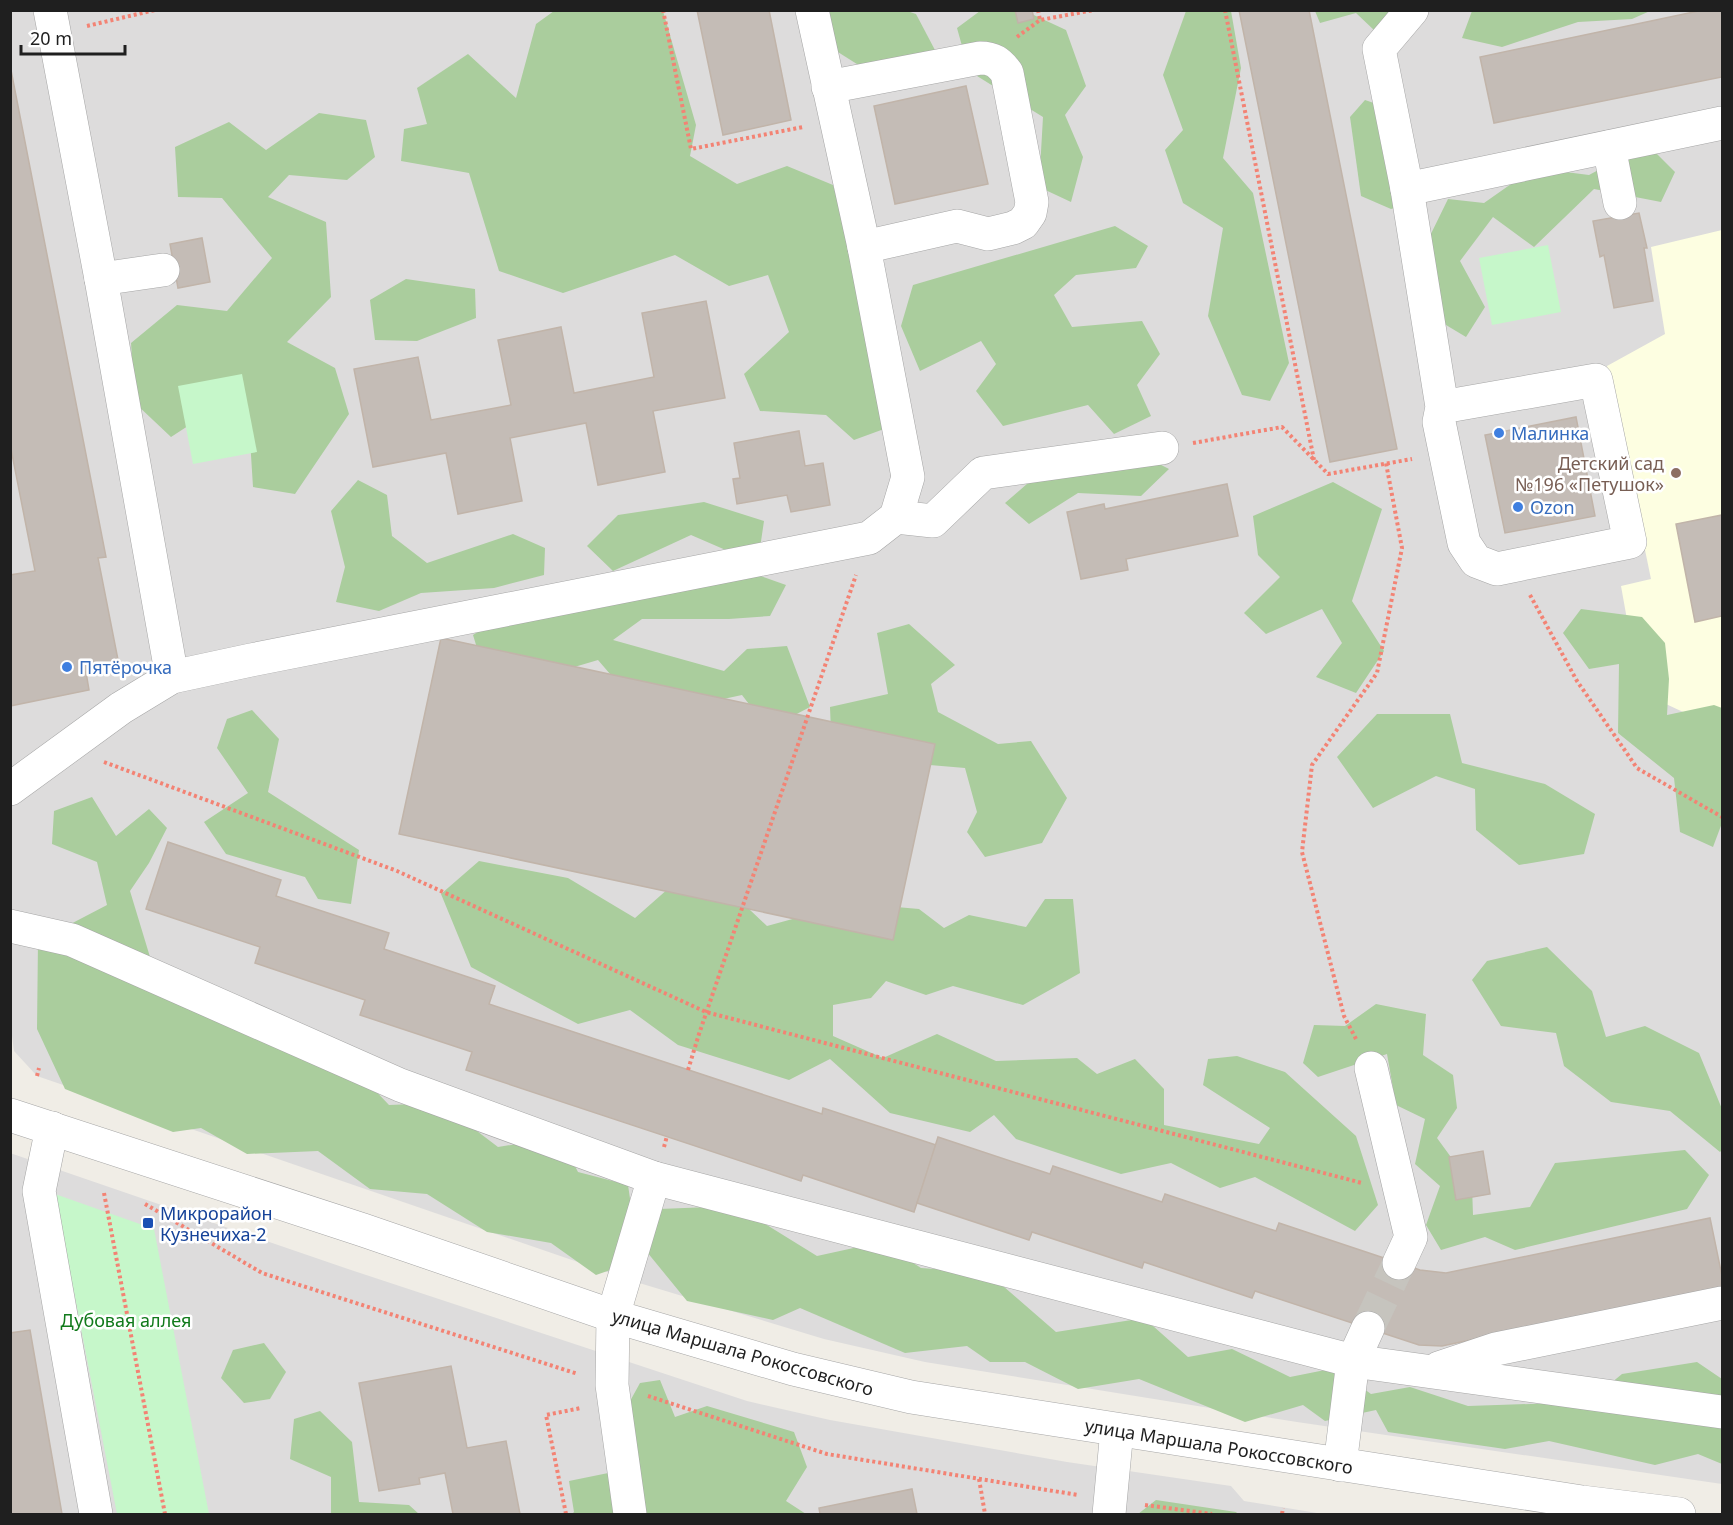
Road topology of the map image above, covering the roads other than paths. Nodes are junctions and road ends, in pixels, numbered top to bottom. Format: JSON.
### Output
{"nodes":[{"id":1,"x":812,"y":10,"type":"edge"},
{"id":2,"x":1412,"y":10,"type":"edge"},
{"id":3,"x":52,"y":22,"type":"edge"},
{"id":4,"x":828,"y":87,"type":"junction"},
{"id":5,"x":1722,"y":123,"type":"edge"},
{"id":6,"x":1609,"y":147,"type":"junction"},
{"id":7,"x":1407,"y":189,"type":"junction"},
{"id":8,"x":1620,"y":203,"type":"dead end"},
{"id":9,"x":864,"y":247,"type":"junction"},
{"id":10,"x":163,"y":270,"type":"dead end"},
{"id":11,"x":101,"y":279,"type":"junction"},
{"id":12,"x":1442,"y":407,"type":"junction"},
{"id":13,"x":1162,"y":448,"type":"road end"},
{"id":14,"x":896,"y":517,"type":"junction"},
{"id":15,"x":172,"y":677,"type":"junction"},
{"id":16,"x":10,"y":789,"type":"edge"},
{"id":17,"x":10,"y":926,"type":"edge"},
{"id":18,"x":1371,"y":1068,"type":"road end"},
{"id":19,"x":10,"y":1115,"type":"edge"},
{"id":20,"x":52,"y":1128,"type":"junction"},
{"id":21,"x":654,"y":1178,"type":"junction"},
{"id":22,"x":1399,"y":1263,"type":"tunnel mouth"},
{"id":23,"x":1722,"y":1304,"type":"edge"},
{"id":24,"x":613,"y":1316,"type":"junction"},
{"id":25,"x":1368,"y":1328,"type":"tunnel mouth"},
{"id":26,"x":1353,"y":1361,"type":"junction"},
{"id":27,"x":1432,"y":1371,"type":"junction"},
{"id":28,"x":1722,"y":1412,"type":"edge"},
{"id":29,"x":1117,"y":1430,"type":"junction"},
{"id":30,"x":1340,"y":1465,"type":"junction"},
{"id":31,"x":1110,"y":1508,"type":"edge"},
{"id":32,"x":1581,"y":1508,"type":"edge"},
{"id":33,"x":96,"y":1515,"type":"edge"},
{"id":34,"x":630,"y":1515,"type":"edge"},
{"id":35,"x":1678,"y":1515,"type":"edge"}],
"edges":[{"from":1,"to":4,"type":"street"},
{"from":2,"to":7,"type":"street"},
{"from":3,"to":11,"type":"street"},
{"from":4,"to":9,"type":"street"},
{"from":4,"to":9,"type":"street"},
{"from":5,"to":6,"type":"street"},
{"from":6,"to":7,"type":"street"},
{"from":6,"to":8,"type":"street"},
{"from":7,"to":12,"type":"street"},
{"from":9,"to":14,"type":"street"},
{"from":10,"to":11,"type":"street"},
{"from":11,"to":15,"type":"street"},
{"from":12,"to":12,"type":"street"},
{"from":13,"to":14,"type":"street"},
{"from":14,"to":15,"type":"street"},
{"from":15,"to":16,"type":"street"},
{"from":17,"to":21,"type":"street"},
{"from":18,"to":22,"type":"street"},
{"from":19,"to":20,"type":"street","name":"улица Маршала Рокоссовского"},
{"from":20,"to":24,"type":"street","name":"улица Маршала Рокоссовского"},
{"from":20,"to":33,"type":"street"},
{"from":21,"to":24,"type":"street"},
{"from":21,"to":26,"type":"street"},
{"from":23,"to":27,"type":"street"},
{"from":24,"to":29,"type":"street","name":"улица Маршала Рокоссовского"},
{"from":24,"to":34,"type":"street"},
{"from":25,"to":26,"type":"street"},
{"from":26,"to":27,"type":"street"},
{"from":26,"to":30,"type":"street"},
{"from":27,"to":28,"type":"street"},
{"from":29,"to":30,"type":"street","name":"улица Маршала Рокоссовского"},
{"from":29,"to":31,"type":"street"},
{"from":30,"to":32,"type":"street","name":"улица Маршала Рокоссовского"},
{"from":32,"to":35,"type":"street","name":"улица Маршала Рокоссовского"}]}
